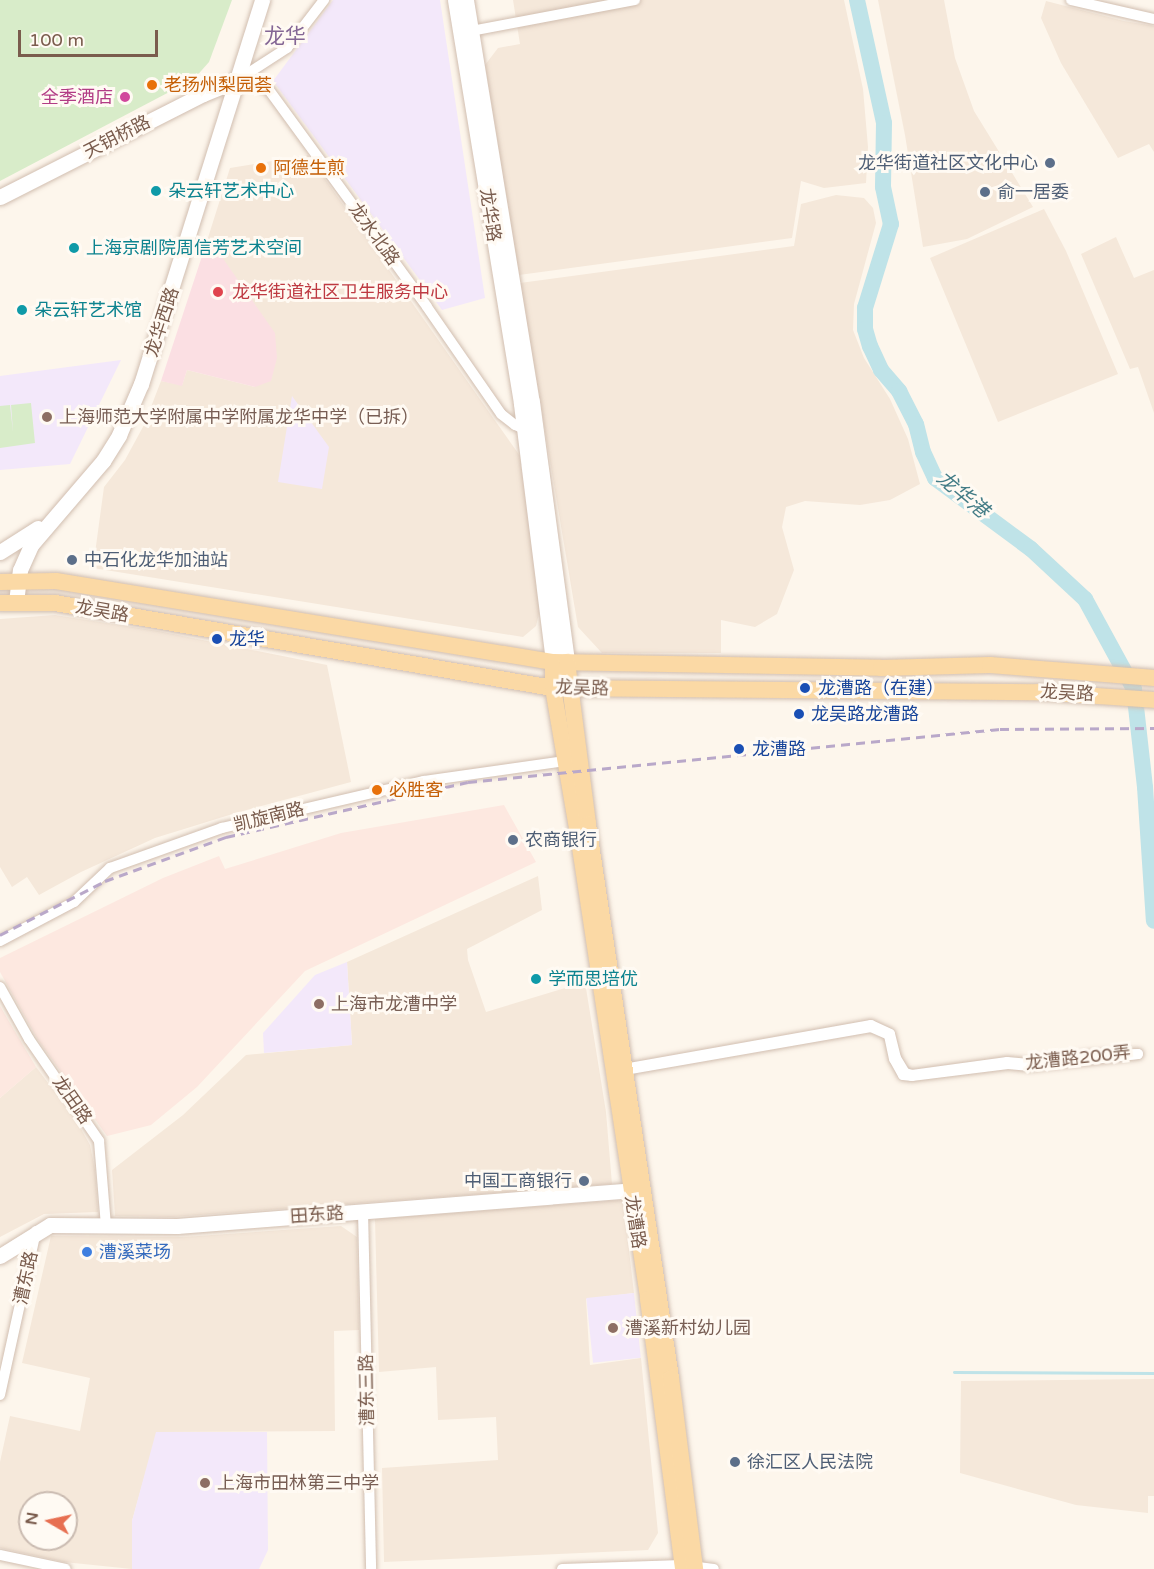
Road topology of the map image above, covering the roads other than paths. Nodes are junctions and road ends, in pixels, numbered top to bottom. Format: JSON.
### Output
{"nodes":[{"id":1,"x":262,"y":0,"type":"edge"},
{"id":2,"x":324,"y":0,"type":"edge"},
{"id":3,"x":455,"y":0,"type":"edge"},
{"id":4,"x":466,"y":0,"type":"edge"},
{"id":5,"x":635,"y":0,"type":"edge"},
{"id":6,"x":1071,"y":0,"type":"edge"},
{"id":7,"x":1154,"y":19,"type":"edge"},
{"id":8,"x":465,"y":32,"type":"junction"},
{"id":9,"x":236,"y":81,"type":"junction"},
{"id":10,"x":0,"y":197,"type":"edge"},
{"id":11,"x":530,"y":430,"type":"junction"},
{"id":12,"x":53,"y":518,"type":"junction"},
{"id":13,"x":0,"y":552,"type":"edge"},
{"id":14,"x":18,"y":581,"type":"junction"},
{"id":15,"x":0,"y":582,"type":"edge"},
{"id":16,"x":8,"y":602,"type":"edge"},
{"id":17,"x":560,"y":662,"type":"junction"},
{"id":18,"x":1154,"y":678,"type":"edge"},
{"id":19,"x":561,"y":689,"type":"junction"},
{"id":20,"x":1154,"y":700,"type":"edge"},
{"id":21,"x":564,"y":761,"type":"junction"},
{"id":22,"x":0,"y":941,"type":"edge"},
{"id":23,"x":0,"y":987,"type":"edge"},
{"id":24,"x":624,"y":1069,"type":"junction"},
{"id":25,"x":636,"y":1190,"type":"junction"},
{"id":26,"x":363,"y":1211,"type":"junction"},
{"id":27,"x":106,"y":1226,"type":"junction"},
{"id":28,"x":36,"y":1231,"type":"junction"},
{"id":29,"x":0,"y":1256,"type":"edge"},
{"id":30,"x":0,"y":1395,"type":"edge"},
{"id":31,"x":0,"y":1555,"type":"edge"},
{"id":32,"x":689,"y":1567,"type":"edge"},
{"id":33,"x":66,"y":1569,"type":"edge"},
{"id":34,"x":371,"y":1569,"type":"edge"},
{"id":35,"x":562,"y":1569,"type":"edge"},
{"id":36,"x":714,"y":1569,"type":"edge"}],
"edges":[{"from":1,"to":9,"type":"street","name":"龙华西路"},
{"from":2,"to":9,"type":"street"},
{"from":3,"to":8,"type":"street","name":"龙华路"},
{"from":4,"to":8,"type":"street","name":"龙华路"},
{"from":5,"to":8,"type":"street"},
{"from":6,"to":7,"type":"street"},
{"from":8,"to":11,"type":"street","name":"龙华路"},
{"from":8,"to":11,"type":"street","name":"龙华路"},
{"from":9,"to":10,"type":"street","name":"天钥桥路"},
{"from":9,"to":11,"type":"street","name":"龙水北路"},
{"from":9,"to":12,"type":"street","name":"龙华西路"},
{"from":11,"to":17,"type":"street"},
{"from":12,"to":13,"type":"street"},
{"from":12,"to":14,"type":"street","name":"龙华西路"},
{"from":14,"to":15,"type":"main road"},
{"from":14,"to":16,"type":"street","name":"龙华西路"},
{"from":14,"to":17,"type":"main road","name":"龙吴路"},
{"from":16,"to":19,"type":"main road","name":"龙吴路"},
{"from":17,"to":18,"type":"main road","name":"龙吴路"},
{"from":17,"to":19,"type":"main road","name":"龙漕路"},
{"from":19,"to":20,"type":"main road","name":"龙吴路"},
{"from":19,"to":21,"type":"main road","name":"龙漕路"},
{"from":19,"to":24,"type":"main road","name":"龙漕路"},
{"from":21,"to":22,"type":"street","name":"凯旋南路"},
{"from":21,"to":25,"type":"main road","name":"龙漕路"},
{"from":23,"to":27,"type":"street","name":"龙田路"},
{"from":24,"to":25,"type":"main road","name":"龙漕路"},
{"from":24,"to":25,"type":"street","name":"龙漕路200弄"},
{"from":25,"to":26,"type":"street","name":"田东路"},
{"from":25,"to":32,"type":"main road","name":"龙漕路"},
{"from":26,"to":27,"type":"street","name":"田东路"},
{"from":26,"to":34,"type":"street","name":"漕东三路"},
{"from":27,"to":28,"type":"street","name":"田东路"},
{"from":28,"to":29,"type":"street","name":"田东路"},
{"from":28,"to":30,"type":"street","name":"漕东路"},
{"from":31,"to":33,"type":"street"},
{"from":32,"to":35,"type":"street"},
{"from":32,"to":36,"type":"street"}]}
